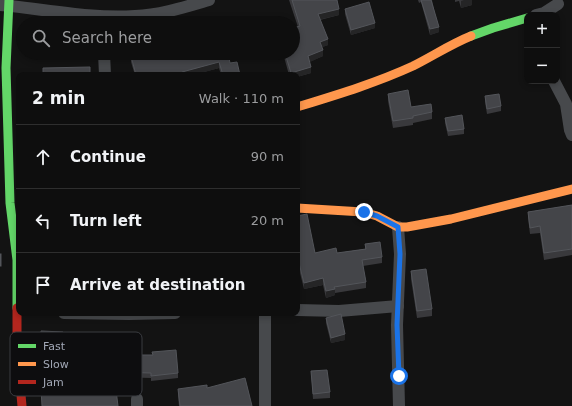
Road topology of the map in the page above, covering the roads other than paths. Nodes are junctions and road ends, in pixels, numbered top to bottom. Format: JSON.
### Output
{"nodes":[{"id":1,"x":210,"y":0,"type":"edge"},
{"id":2,"x":6,"y":3,"type":"edge"},
{"id":3,"x":558,"y":6,"type":"edge"},
{"id":4,"x":546,"y":12,"type":"edge"},
{"id":5,"x":81,"y":16,"type":"edge"},
{"id":6,"x":135,"y":16,"type":"edge"},
{"id":7,"x":524,"y":19,"type":"edge"},
{"id":8,"x":104,"y":60,"type":"edge"},
{"id":9,"x":105,"y":72,"type":"edge"},
{"id":10,"x":556,"y":84,"type":"edge"},
{"id":11,"x":300,"y":106,"type":"edge"},
{"id":12,"x":572,"y":135,"type":"edge"},
{"id":13,"x":572,"y":189,"type":"edge"},
{"id":14,"x":10,"y":203,"type":"edge"},
{"id":15,"x":300,"y":208,"type":"edge"},
{"id":16,"x":398,"y":227,"type":"junction"},
{"id":17,"x":16,"y":252,"type":"edge"},
{"id":18,"x":398,"y":306,"type":"junction"},
{"id":19,"x":300,"y":310,"type":"edge"},
{"id":20,"x":18,"y":316,"type":"edge"},
{"id":21,"x":265,"y":316,"type":"edge"},
{"id":22,"x":18,"y":332,"type":"edge"},
{"id":23,"x":21,"y":396,"type":"edge"},
{"id":24,"x":22,"y":406,"type":"edge"},
{"id":25,"x":266,"y":406,"type":"edge"},
{"id":26,"x":399,"y":406,"type":"edge"}],
"edges":[{"from":1,"to":6,"type":"street"},
{"from":2,"to":5,"type":"street"},
{"from":2,"to":14,"type":"street"},
{"from":3,"to":4,"type":"street"},
{"from":7,"to":11,"type":"street"},
{"from":8,"to":9,"type":"street"},
{"from":10,"to":12,"type":"street"},
{"from":13,"to":16,"type":"street"},
{"from":14,"to":17,"type":"street"},
{"from":15,"to":16,"type":"street"},
{"from":16,"to":18,"type":"street"},
{"from":18,"to":19,"type":"street"},
{"from":18,"to":26,"type":"street"},
{"from":20,"to":22,"type":"street"},
{"from":21,"to":25,"type":"street"},
{"from":23,"to":24,"type":"street"}]}
